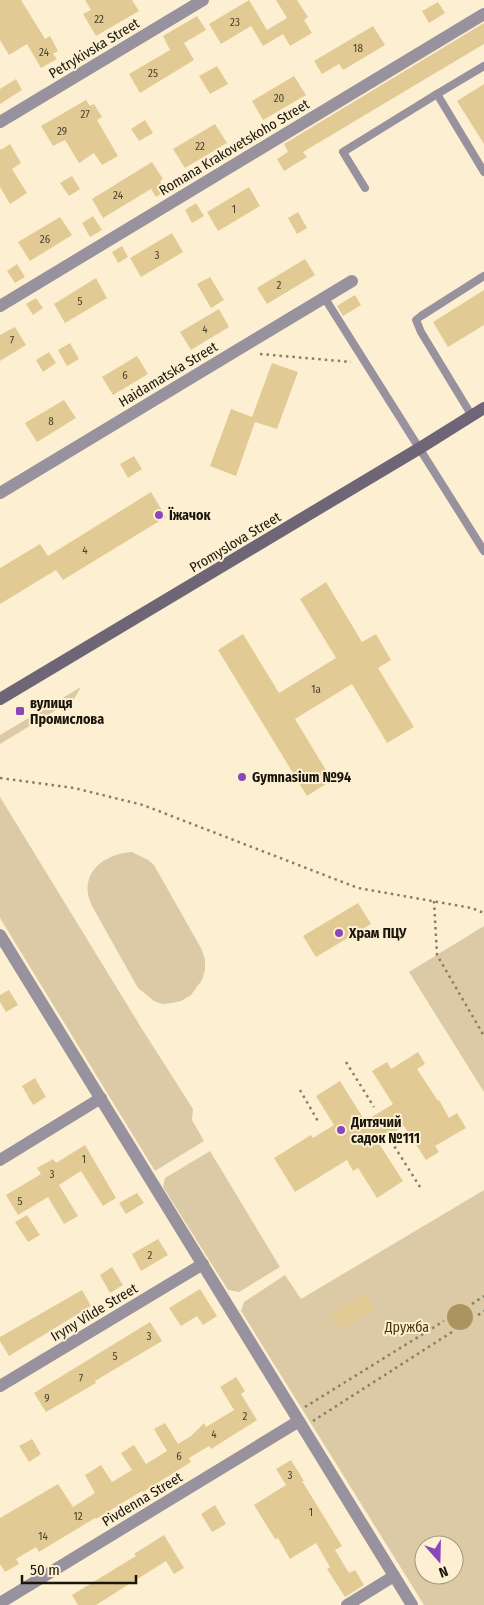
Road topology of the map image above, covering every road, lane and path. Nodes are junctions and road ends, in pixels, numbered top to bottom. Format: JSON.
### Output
{"nodes":[{"id":1,"x":204,"y":0,"type":"edge"},
{"id":2,"x":484,"y":14,"type":"edge"},
{"id":3,"x":484,"y":66,"type":"edge"},
{"id":4,"x":437,"y":94,"type":"junction"},
{"id":5,"x":0,"y":122,"type":"edge"},
{"id":6,"x":484,"y":172,"type":"edge"},
{"id":7,"x":365,"y":188,"type":"dead end"},
{"id":8,"x":484,"y":276,"type":"edge"},
{"id":9,"x":352,"y":281,"type":"dead end"},
{"id":10,"x":324,"y":297,"type":"junction"},
{"id":11,"x":0,"y":306,"type":"edge"},
{"id":12,"x":235,"y":351,"type":"junction"},
{"id":13,"x":365,"y":363,"type":"junction"},
{"id":14,"x":484,"y":408,"type":"edge"},
{"id":15,"x":472,"y":416,"type":"junction"},
{"id":16,"x":420,"y":448,"type":"junction"},
{"id":17,"x":0,"y":493,"type":"edge"},
{"id":18,"x":483,"y":549,"type":"edge"},
{"id":19,"x":0,"y":699,"type":"edge"},
{"id":20,"x":0,"y":778,"type":"edge"},
{"id":21,"x":434,"y":901,"type":"junction"},
{"id":22,"x":484,"y":913,"type":"edge"},
{"id":23,"x":0,"y":936,"type":"edge"},
{"id":24,"x":484,"y":1036,"type":"edge"},
{"id":25,"x":346,"y":1062,"type":"dead end"},
{"id":26,"x":300,"y":1090,"type":"dead end"},
{"id":27,"x":101,"y":1098,"type":"junction"},
{"id":28,"x":374,"y":1107,"type":"dead end"},
{"id":29,"x":319,"y":1123,"type":"dead end"},
{"id":30,"x":391,"y":1141,"type":"dead end"},
{"id":31,"x":0,"y":1160,"type":"edge"},
{"id":32,"x":420,"y":1186,"type":"dead end"},
{"id":33,"x":204,"y":1264,"type":"junction"},
{"id":34,"x":484,"y":1296,"type":"edge"},
{"id":35,"x":472,"y":1304,"type":"dead end"},
{"id":36,"x":484,"y":1311,"type":"edge"},
{"id":37,"x":478,"y":1314,"type":"dead end"},
{"id":38,"x":444,"y":1321,"type":"dead end"},
{"id":39,"x":452,"y":1332,"type":"dead end"},
{"id":40,"x":0,"y":1386,"type":"edge"},
{"id":41,"x":299,"y":1420,"type":"junction"},
{"id":42,"x":394,"y":1576,"type":"junction"},
{"id":43,"x":0,"y":1603,"type":"edge"},
{"id":44,"x":347,"y":1605,"type":"edge"},
{"id":45,"x":412,"y":1605,"type":"edge"}],
"edges":[{"from":1,"to":5,"type":"street","name":"Petrykivska Street"},
{"from":2,"to":11,"type":"street","name":"Romana Krakovetskoho Street"},
{"from":3,"to":4,"type":"lane"},
{"from":4,"to":6,"type":"lane"},
{"from":4,"to":7,"type":"lane"},
{"from":8,"to":15,"type":"lane"},
{"from":9,"to":10,"type":"street","name":"Haidamatska Street"},
{"from":10,"to":12,"type":"street","name":"Haidamatska Street"},
{"from":10,"to":13,"type":"lane"},
{"from":12,"to":13,"type":"path"},
{"from":12,"to":17,"type":"street","name":"Haidamatska Street"},
{"from":13,"to":16,"type":"lane"},
{"from":14,"to":15,"type":"street","name":"Promyslova Street"},
{"from":15,"to":16,"type":"street","name":"Promyslova Street"},
{"from":16,"to":18,"type":"lane"},
{"from":16,"to":19,"type":"street","name":"Promyslova Street"},
{"from":20,"to":21,"type":"path"},
{"from":21,"to":22,"type":"path"},
{"from":21,"to":24,"type":"path"},
{"from":23,"to":27,"type":"street"},
{"from":25,"to":28,"type":"path"},
{"from":26,"to":29,"type":"path"},
{"from":27,"to":31,"type":"street"},
{"from":27,"to":33,"type":"street"},
{"from":30,"to":32,"type":"path"},
{"from":33,"to":40,"type":"street","name":"Iryny Vilde Street"},
{"from":33,"to":41,"type":"street"},
{"from":34,"to":35,"type":"path"},
{"from":36,"to":37,"type":"path"},
{"from":38,"to":41,"type":"path"},
{"from":39,"to":41,"type":"path"},
{"from":41,"to":42,"type":"street"},
{"from":41,"to":43,"type":"street","name":"Pivdenna Street"},
{"from":42,"to":44,"type":"street"},
{"from":42,"to":45,"type":"street"}]}
